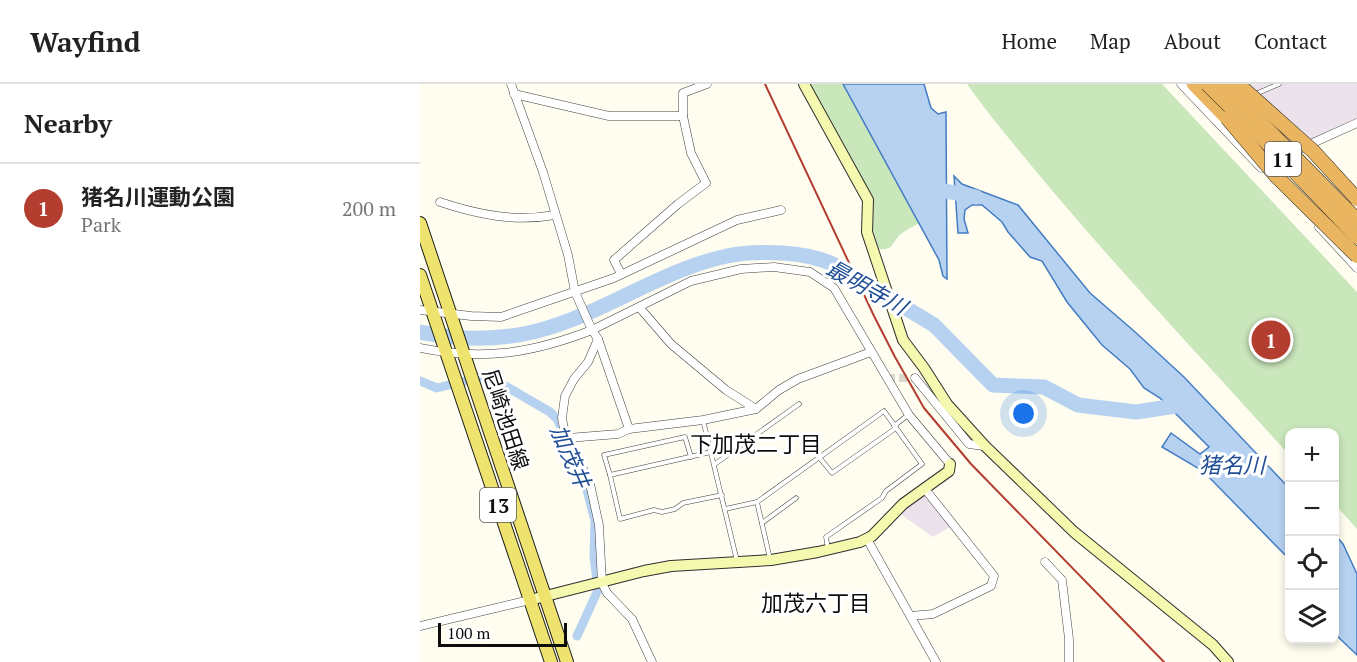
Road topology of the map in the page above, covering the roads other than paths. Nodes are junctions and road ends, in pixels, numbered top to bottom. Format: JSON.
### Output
{"nodes":[{"id":1,"x":511,"y":84,"type":"edge"},
{"id":2,"x":707,"y":84,"type":"edge"},
{"id":3,"x":804,"y":84,"type":"edge"},
{"id":4,"x":1181,"y":84,"type":"edge"},
{"id":5,"x":1194,"y":84,"type":"edge"},
{"id":6,"x":1207,"y":84,"type":"edge"},
{"id":7,"x":1224,"y":84,"type":"edge"},
{"id":8,"x":1238,"y":84,"type":"edge"},
{"id":9,"x":1248,"y":84,"type":"edge"},
{"id":10,"x":1279,"y":84,"type":"edge"},
{"id":11,"x":514,"y":94,"type":"junction"},
{"id":12,"x":683,"y":116,"type":"junction"},
{"id":13,"x":1357,"y":123,"type":"edge"},
{"id":14,"x":1260,"y":167,"type":"junction"},
{"id":15,"x":1275,"y":181,"type":"dead end"},
{"id":16,"x":1357,"y":199,"type":"edge"},
{"id":17,"x":1293,"y":200,"type":"dead end"},
{"id":18,"x":440,"y":202,"type":"dead end"},
{"id":19,"x":781,"y":210,"type":"dead end"},
{"id":20,"x":555,"y":215,"type":"junction"},
{"id":21,"x":1357,"y":220,"type":"edge"},
{"id":22,"x":420,"y":223,"type":"edge"},
{"id":23,"x":1357,"y":237,"type":"edge"},
{"id":24,"x":1357,"y":256,"type":"edge"},
{"id":25,"x":1357,"y":268,"type":"edge"},
{"id":26,"x":621,"y":274,"type":"junction"},
{"id":27,"x":420,"y":275,"type":"edge"},
{"id":28,"x":576,"y":295,"type":"junction"},
{"id":29,"x":639,"y":307,"type":"junction"},
{"id":30,"x":429,"y":312,"type":"edge"},
{"id":31,"x":451,"y":315,"type":"junction"},
{"id":32,"x":592,"y":328,"type":"junction"},
{"id":33,"x":598,"y":339,"type":"junction"},
{"id":34,"x":420,"y":348,"type":"edge"},
{"id":35,"x":445,"y":350,"type":"junction"},
{"id":36,"x":463,"y":352,"type":"junction"},
{"id":37,"x":872,"y":352,"type":"junction"},
{"id":38,"x":915,"y":378,"type":"dead end"},
{"id":39,"x":799,"y":404,"type":"dead end"},
{"id":40,"x":756,"y":410,"type":"junction"},
{"id":41,"x":909,"y":415,"type":"junction"},
{"id":42,"x":703,"y":420,"type":"junction"},
{"id":43,"x":895,"y":427,"type":"junction"},
{"id":44,"x":629,"y":429,"type":"junction"},
{"id":45,"x":568,"y":438,"type":"junction"},
{"id":46,"x":985,"y":446,"type":"junction"},
{"id":47,"x":711,"y":452,"type":"junction"},
{"id":48,"x":691,"y":457,"type":"junction"},
{"id":49,"x":819,"y":457,"type":"junction"},
{"id":50,"x":715,"y":464,"type":"junction"},
{"id":51,"x":950,"y":464,"type":"joint"},
{"id":52,"x":610,"y":475,"type":"junction"},
{"id":53,"x":925,"y":489,"type":"junction"},
{"id":54,"x":722,"y":495,"type":"junction"},
{"id":55,"x":796,"y":498,"type":"dead end"},
{"id":56,"x":757,"y":502,"type":"junction"},
{"id":57,"x":725,"y":509,"type":"junction"},
{"id":58,"x":762,"y":524,"type":"junction"},
{"id":59,"x":867,"y":539,"type":"junction"},
{"id":60,"x":828,"y":549,"type":"junction"},
{"id":61,"x":771,"y":560,"type":"junction"},
{"id":62,"x":737,"y":562,"type":"junction"},
{"id":63,"x":1045,"y":562,"type":"dead end"},
{"id":64,"x":602,"y":583,"type":"junction"},
{"id":65,"x":545,"y":596,"type":"junction"},
{"id":66,"x":530,"y":600,"type":"junction"},
{"id":67,"x":911,"y":616,"type":"junction"},
{"id":68,"x":420,"y":626,"type":"edge"},
{"id":69,"x":551,"y":662,"type":"edge"},
{"id":70,"x":567,"y":662,"type":"edge"},
{"id":71,"x":652,"y":662,"type":"edge"},
{"id":72,"x":936,"y":662,"type":"edge"},
{"id":73,"x":1069,"y":662,"type":"edge"},
{"id":74,"x":1228,"y":662,"type":"edge"}],
"edges":[{"from":1,"to":11,"type":"street"},
{"from":2,"to":12,"type":"street"},
{"from":3,"to":46,"type":"street"},
{"from":4,"to":14,"type":"street"},
{"from":5,"to":24,"type":"highway","bridge":true},
{"from":6,"to":23,"type":"highway","number":"11","bridge":true},
{"from":7,"to":21,"type":"highway","number":"11","bridge":true},
{"from":8,"to":16,"type":"highway","bridge":true},
{"from":9,"to":10,"type":"lane"},
{"from":11,"to":12,"type":"street"},
{"from":11,"to":20,"type":"street"},
{"from":12,"to":26,"type":"street"},
{"from":13,"to":14,"type":"street"},
{"from":14,"to":15,"type":"street"},
{"from":17,"to":25,"type":"street"},
{"from":18,"to":20,"type":"street"},
{"from":19,"to":26,"type":"street"},
{"from":20,"to":28,"type":"street"},
{"from":22,"to":31,"type":"main road","name":"尼崎池田線","number":"13"},
{"from":26,"to":28,"type":"street"},
{"from":27,"to":30,"type":"main road","name":"尼崎池田線","number":"13"},
{"from":28,"to":31,"type":"street"},
{"from":28,"to":32,"type":"street"},
{"from":29,"to":32,"type":"street"},
{"from":29,"to":37,"type":"street"},
{"from":29,"to":40,"type":"street"},
{"from":30,"to":31,"type":"street"},
{"from":30,"to":35,"type":"main road","name":"尼崎池田線","number":"13"},
{"from":31,"to":36,"type":"main road","name":"尼崎池田線","number":"13"},
{"from":32,"to":33,"type":"street"},
{"from":32,"to":36,"type":"street"},
{"from":33,"to":44,"type":"street"},
{"from":33,"to":45,"type":"street"},
{"from":34,"to":35,"type":"street"},
{"from":35,"to":36,"type":"street"},
{"from":35,"to":66,"type":"main road","name":"尼崎池田線","number":"13"},
{"from":36,"to":65,"type":"main road","name":"尼崎池田線","number":"13"},
{"from":37,"to":40,"type":"street"},
{"from":37,"to":41,"type":"street"},
{"from":38,"to":46,"type":"street"},
{"from":39,"to":50,"type":"lane"},
{"from":40,"to":42,"type":"street"},
{"from":41,"to":43,"type":"lane"},
{"from":41,"to":51,"type":"street"},
{"from":42,"to":44,"type":"street"},
{"from":42,"to":47,"type":"lane"},
{"from":43,"to":49,"type":"lane"},
{"from":43,"to":49,"type":"lane"},
{"from":43,"to":60,"type":"lane"},
{"from":44,"to":45,"type":"street"},
{"from":45,"to":64,"type":"street"},
{"from":46,"to":74,"type":"street"},
{"from":47,"to":48,"type":"lane"},
{"from":47,"to":50,"type":"lane"},
{"from":48,"to":52,"type":"lane"},
{"from":48,"to":52,"type":"lane"},
{"from":49,"to":56,"type":"lane"},
{"from":50,"to":54,"type":"lane"},
{"from":51,"to":53,"type":"street"},
{"from":52,"to":54,"type":"lane"},
{"from":53,"to":59,"type":"street"},
{"from":53,"to":67,"type":"street"},
{"from":54,"to":57,"type":"lane"},
{"from":55,"to":58,"type":"lane"},
{"from":56,"to":57,"type":"lane"},
{"from":56,"to":58,"type":"lane"},
{"from":57,"to":62,"type":"lane"},
{"from":58,"to":61,"type":"lane"},
{"from":59,"to":60,"type":"street"},
{"from":59,"to":67,"type":"street"},
{"from":60,"to":61,"type":"street"},
{"from":61,"to":62,"type":"street"},
{"from":62,"to":64,"type":"street"},
{"from":63,"to":73,"type":"street"},
{"from":64,"to":65,"type":"street"},
{"from":64,"to":71,"type":"street"},
{"from":65,"to":66,"type":"street"},
{"from":65,"to":70,"type":"main road","name":"尼崎池田線","number":"13"},
{"from":66,"to":68,"type":"street"},
{"from":66,"to":69,"type":"main road","name":"尼崎池田線","number":"13"},
{"from":67,"to":72,"type":"street"}]}
